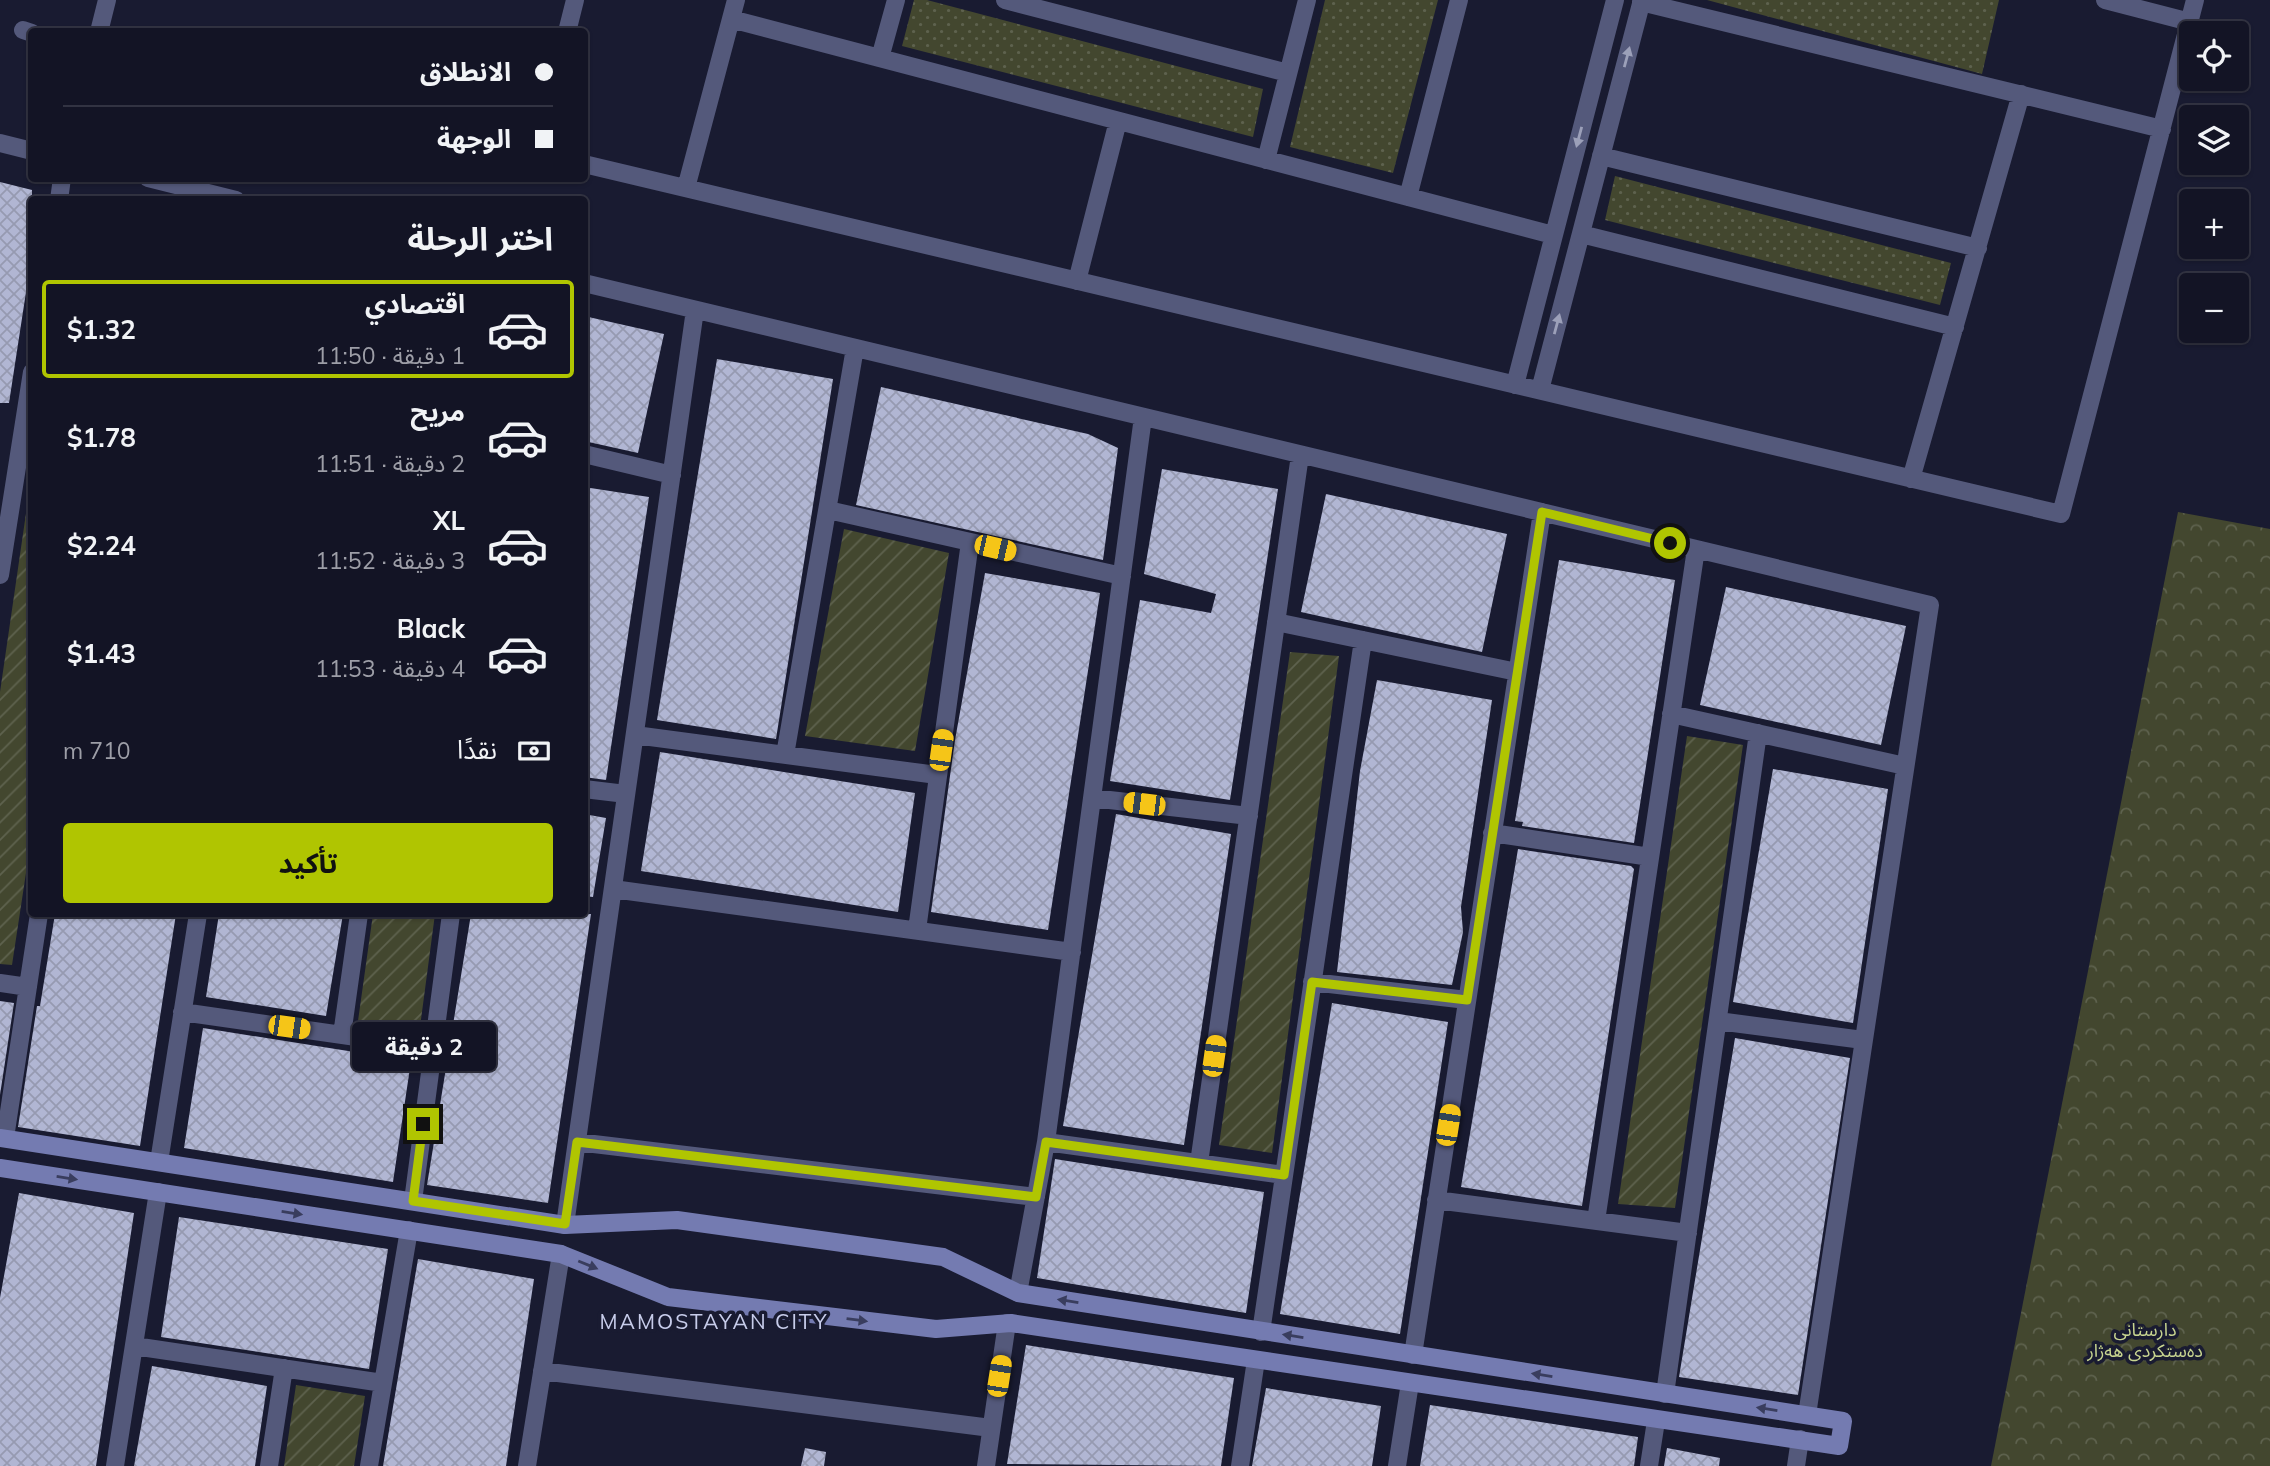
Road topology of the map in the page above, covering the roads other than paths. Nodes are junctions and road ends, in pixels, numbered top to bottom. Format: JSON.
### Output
{"nodes":[{"id":1,"x":107,"y":0,"type":"edge"},
{"id":2,"x":576,"y":0,"type":"edge"},
{"id":3,"x":736,"y":0,"type":"edge"},
{"id":4,"x":896,"y":0,"type":"edge"},
{"id":5,"x":1005,"y":0,"type":"edge"},
{"id":6,"x":1307,"y":0,"type":"edge"},
{"id":7,"x":1459,"y":0,"type":"edge"},
{"id":8,"x":1615,"y":0,"type":"edge"},
{"id":9,"x":2105,"y":0,"type":"edge"},
{"id":10,"x":2195,"y":0,"type":"edge"},
{"id":11,"x":1641,"y":1,"type":"edge"},
{"id":12,"x":730,"y":19,"type":"junction"},
{"id":13,"x":2186,"y":21,"type":"edge"},
{"id":14,"x":2190,"y":21,"type":"edge"},
{"id":15,"x":100,"y":28,"type":"edge"},
{"id":16,"x":568,"y":28,"type":"edge"},
{"id":17,"x":880,"y":58,"type":"junction"},
{"id":18,"x":2179,"y":64,"type":"edge"},
{"id":19,"x":1288,"y":73,"type":"junction"},
{"id":20,"x":1592,"y":85,"type":"junction"},
{"id":21,"x":1618,"y":91,"type":"junction"},
{"id":22,"x":2021,"y":94,"type":"junction"},
{"id":23,"x":1118,"y":121,"type":"junction"},
{"id":24,"x":2162,"y":129,"type":"junction"},
{"id":25,"x":0,"y":143,"type":"edge"},
{"id":26,"x":28,"y":149,"type":"edge"},
{"id":27,"x":1601,"y":156,"type":"junction"},
{"id":28,"x":1266,"y":160,"type":"junction"},
{"id":29,"x":588,"y":165,"type":"edge"},
{"id":30,"x":164,"y":182,"type":"edge"},
{"id":31,"x":686,"y":188,"type":"junction"},
{"id":32,"x":220,"y":196,"type":"edge"},
{"id":33,"x":1408,"y":197,"type":"junction"},
{"id":34,"x":1581,"y":234,"type":"junction"},
{"id":35,"x":1553,"y":235,"type":"junction"},
{"id":36,"x":1978,"y":248,"type":"junction"},
{"id":37,"x":1547,"y":260,"type":"junction"},
{"id":38,"x":1572,"y":266,"type":"junction"},
{"id":39,"x":1077,"y":281,"type":"junction"},
{"id":40,"x":588,"y":284,"type":"edge"},
{"id":41,"x":695,"y":310,"type":"junction"},
{"id":42,"x":1955,"y":327,"type":"junction"},
{"id":43,"x":855,"y":348,"type":"junction"},
{"id":44,"x":1515,"y":384,"type":"junction"},
{"id":45,"x":1540,"y":390,"type":"junction"},
{"id":46,"x":28,"y":396,"type":"edge"},
{"id":47,"x":1143,"y":417,"type":"junction"},
{"id":48,"x":588,"y":455,"type":"edge"},
{"id":49,"x":1300,"y":455,"type":"junction"},
{"id":50,"x":672,"y":475,"type":"junction"},
{"id":51,"x":1912,"y":479,"type":"junction"},
{"id":52,"x":828,"y":510,"type":"junction"},
{"id":53,"x":1542,"y":512,"type":"junction"},
{"id":54,"x":970,"y":542,"type":"junction"},
{"id":55,"x":1696,"y":549,"type":"junction"},
{"id":56,"x":1,"y":556,"type":"edge"},
{"id":57,"x":0,"y":575,"type":"edge"},
{"id":58,"x":1122,"y":576,"type":"junction"},
{"id":59,"x":1276,"y":622,"type":"junction"},
{"id":60,"x":1363,"y":640,"type":"junction"},
{"id":61,"x":1517,"y":672,"type":"junction"},
{"id":62,"x":1671,"y":714,"type":"junction"},
{"id":63,"x":1758,"y":733,"type":"junction"},
{"id":64,"x":635,"y":735,"type":"junction"},
{"id":65,"x":785,"y":755,"type":"junction"},
{"id":66,"x":1905,"y":766,"type":"junction"},
{"id":67,"x":937,"y":775,"type":"junction"},
{"id":68,"x":588,"y":789,"type":"edge"},
{"id":69,"x":626,"y":794,"type":"junction"},
{"id":70,"x":1092,"y":798,"type":"junction"},
{"id":71,"x":1249,"y":816,"type":"junction"},
{"id":72,"x":1492,"y":834,"type":"junction"},
{"id":73,"x":1650,"y":857,"type":"junction"},
{"id":74,"x":613,"y":889,"type":"junction"},
{"id":75,"x":39,"y":917,"type":"edge"},
{"id":76,"x":198,"y":917,"type":"edge"},
{"id":77,"x":359,"y":917,"type":"edge"},
{"id":78,"x":451,"y":917,"type":"edge"},
{"id":79,"x":917,"y":930,"type":"junction"},
{"id":80,"x":1072,"y":952,"type":"junction"},
{"id":81,"x":1312,"y":982,"type":"junction"},
{"id":82,"x":0,"y":983,"type":"edge"},
{"id":83,"x":28,"y":987,"type":"junction"},
{"id":84,"x":1467,"y":1000,"type":"junction"},
{"id":85,"x":182,"y":1012,"type":"junction"},
{"id":86,"x":1718,"y":1021,"type":"junction"},
{"id":87,"x":342,"y":1035,"type":"junction"},
{"id":88,"x":1863,"y":1040,"type":"junction"},
{"id":89,"x":433,"y":1048,"type":"junction"},
{"id":90,"x":2,"y":1138,"type":"edge"},
{"id":91,"x":577,"y":1142,"type":"junction"},
{"id":92,"x":1046,"y":1142,"type":"junction"},
{"id":93,"x":159,"y":1162,"type":"junction"},
{"id":94,"x":1199,"y":1163,"type":"junction"},
{"id":95,"x":1,"y":1172,"type":"edge"},
{"id":96,"x":1284,"y":1175,"type":"junction"},
{"id":97,"x":158,"y":1192,"type":"junction"},
{"id":98,"x":1036,"y":1197,"type":"junction"},
{"id":99,"x":1436,"y":1200,"type":"junction"},
{"id":100,"x":413,"y":1201,"type":"junction"},
{"id":101,"x":502,"y":1215,"type":"junction"},
{"id":102,"x":1596,"y":1221,"type":"junction"},
{"id":103,"x":565,"y":1224,"type":"junction"},
{"id":104,"x":409,"y":1230,"type":"junction"},
{"id":105,"x":1688,"y":1233,"type":"junction"},
{"id":106,"x":497,"y":1244,"type":"junction"},
{"id":107,"x":561,"y":1254,"type":"junction"},
{"id":108,"x":1018,"y":1293,"type":"junction"},
{"id":109,"x":1007,"y":1323,"type":"junction"},
{"id":110,"x":1261,"y":1332,"type":"junction"},
{"id":111,"x":1339,"y":1343,"type":"junction"},
{"id":112,"x":134,"y":1346,"type":"junction"},
{"id":113,"x":1413,"y":1355,"type":"junction"},
{"id":114,"x":1256,"y":1360,"type":"junction"},
{"id":115,"x":284,"y":1368,"type":"junction"},
{"id":116,"x":542,"y":1371,"type":"junction"},
{"id":117,"x":1335,"y":1372,"type":"junction"},
{"id":118,"x":383,"y":1382,"type":"junction"},
{"id":119,"x":1410,"y":1383,"type":"junction"},
{"id":120,"x":1665,"y":1394,"type":"junction"},
{"id":121,"x":1807,"y":1415,"type":"junction"},
{"id":122,"x":1656,"y":1421,"type":"junction"},
{"id":123,"x":991,"y":1428,"type":"junction"},
{"id":124,"x":1800,"y":1439,"type":"junction"},
{"id":125,"x":115,"y":1466,"type":"edge"},
{"id":126,"x":269,"y":1466,"type":"edge"},
{"id":127,"x":369,"y":1466,"type":"edge"},
{"id":128,"x":527,"y":1466,"type":"edge"},
{"id":129,"x":986,"y":1466,"type":"edge"},
{"id":130,"x":1240,"y":1466,"type":"edge"},
{"id":131,"x":1397,"y":1466,"type":"edge"},
{"id":132,"x":1649,"y":1466,"type":"edge"},
{"id":133,"x":1796,"y":1466,"type":"edge"}],
"edges":[{"from":1,"to":15,"type":"street"},
{"from":2,"to":16,"type":"street"},
{"from":3,"to":12,"type":"street"},
{"from":4,"to":17,"type":"street"},
{"from":5,"to":19,"type":"street"},
{"from":6,"to":19,"type":"street"},
{"from":7,"to":33,"type":"street"},
{"from":8,"to":20,"type":"street"},
{"from":9,"to":13,"type":"street"},
{"from":10,"to":14,"type":"street"},
{"from":21,"to":11,"type":"street","one_way":true},
{"from":11,"to":22,"type":"street"},
{"from":12,"to":17,"type":"street"},
{"from":12,"to":31,"type":"street"},
{"from":17,"to":23,"type":"street"},
{"from":18,"to":24,"type":"street"},
{"from":19,"to":28,"type":"street"},
{"from":20,"to":21,"type":"street"},
{"from":20,"to":35,"type":"street","one_way":true},
{"from":21,"to":27,"type":"street"},
{"from":22,"to":24,"type":"street"},
{"from":22,"to":36,"type":"street"},
{"from":23,"to":28,"type":"street"},
{"from":23,"to":39,"type":"street"},
{"from":24,"to":51,"type":"street"},
{"from":25,"to":26,"type":"street"},
{"from":27,"to":34,"type":"street"},
{"from":27,"to":36,"type":"street"},
{"from":28,"to":33,"type":"street"},
{"from":29,"to":31,"type":"street"},
{"from":30,"to":32,"type":"street"},
{"from":31,"to":39,"type":"street"},
{"from":33,"to":35,"type":"street"},
{"from":34,"to":38,"type":"street"},
{"from":34,"to":42,"type":"street"},
{"from":35,"to":37,"type":"street"},
{"from":36,"to":42,"type":"street"},
{"from":37,"to":38,"type":"street"},
{"from":37,"to":44,"type":"street"},
{"from":45,"to":38,"type":"street","one_way":true},
{"from":39,"to":44,"type":"street"},
{"from":40,"to":41,"type":"street"},
{"from":41,"to":43,"type":"street"},
{"from":41,"to":50,"type":"street"},
{"from":42,"to":51,"type":"street"},
{"from":43,"to":47,"type":"street"},
{"from":43,"to":52,"type":"street"},
{"from":44,"to":45,"type":"street"},
{"from":45,"to":51,"type":"street"},
{"from":46,"to":56,"type":"street"},
{"from":47,"to":49,"type":"street"},
{"from":47,"to":58,"type":"street"},
{"from":48,"to":50,"type":"street"},
{"from":49,"to":53,"type":"street"},
{"from":49,"to":59,"type":"street"},
{"from":50,"to":64,"type":"street"},
{"from":52,"to":54,"type":"street"},
{"from":52,"to":65,"type":"street"},
{"from":53,"to":55,"type":"street"},
{"from":53,"to":61,"type":"street"},
{"from":54,"to":58,"type":"street"},
{"from":54,"to":67,"type":"street"},
{"from":55,"to":62,"type":"street"},
{"from":55,"to":66,"type":"street"},
{"from":56,"to":57,"type":"street"},
{"from":58,"to":70,"type":"street"},
{"from":59,"to":60,"type":"street"},
{"from":59,"to":71,"type":"street"},
{"from":60,"to":61,"type":"street"},
{"from":60,"to":81,"type":"street"},
{"from":61,"to":72,"type":"street"},
{"from":62,"to":63,"type":"street"},
{"from":62,"to":73,"type":"street"},
{"from":63,"to":66,"type":"street"},
{"from":63,"to":86,"type":"street"},
{"from":64,"to":65,"type":"street"},
{"from":64,"to":69,"type":"street"},
{"from":65,"to":67,"type":"street"},
{"from":66,"to":88,"type":"street"},
{"from":67,"to":79,"type":"street"},
{"from":68,"to":69,"type":"street"},
{"from":69,"to":74,"type":"street"},
{"from":70,"to":71,"type":"street"},
{"from":70,"to":80,"type":"street"},
{"from":71,"to":94,"type":"street"},
{"from":72,"to":73,"type":"street"},
{"from":72,"to":84,"type":"street"},
{"from":73,"to":102,"type":"street"},
{"from":74,"to":79,"type":"street"},
{"from":74,"to":91,"type":"street"},
{"from":75,"to":83,"type":"street"},
{"from":76,"to":85,"type":"street"},
{"from":77,"to":87,"type":"street"},
{"from":78,"to":89,"type":"street"},
{"from":79,"to":80,"type":"street"},
{"from":80,"to":92,"type":"street"},
{"from":81,"to":84,"type":"street"},
{"from":81,"to":96,"type":"street"},
{"from":82,"to":83,"type":"street"},
{"from":83,"to":90,"type":"street"},
{"from":84,"to":99,"type":"street"},
{"from":85,"to":87,"type":"street"},
{"from":85,"to":93,"type":"street"},
{"from":86,"to":88,"type":"street"},
{"from":86,"to":105,"type":"street"},
{"from":87,"to":89,"type":"street"},
{"from":88,"to":121,"type":"street"},
{"from":89,"to":100,"type":"street"},
{"from":90,"to":93,"type":"street"},
{"from":91,"to":98,"type":"street"},
{"from":91,"to":103,"type":"street"},
{"from":92,"to":94,"type":"street"},
{"from":92,"to":98,"type":"street"},
{"from":93,"to":100,"type":"street"},
{"from":94,"to":96,"type":"street"},
{"from":95,"to":97,"type":"street","one_way":true},
{"from":96,"to":110,"type":"street"},
{"from":97,"to":104,"type":"street","one_way":true},
{"from":97,"to":112,"type":"street"},
{"from":98,"to":108,"type":"street"},
{"from":99,"to":102,"type":"street"},
{"from":99,"to":113,"type":"street"},
{"from":100,"to":101,"type":"street"},
{"from":101,"to":103,"type":"street"},
{"from":101,"to":106,"type":"street"},
{"from":102,"to":105,"type":"street"},
{"from":103,"to":108,"type":"street"},
{"from":104,"to":106,"type":"street"},
{"from":104,"to":118,"type":"street"},
{"from":105,"to":120,"type":"street"},
{"from":106,"to":107,"type":"street"},
{"from":107,"to":109,"type":"street","one_way":true},
{"from":107,"to":116,"type":"street"},
{"from":110,"to":108,"type":"street","one_way":true},
{"from":109,"to":114,"type":"street"},
{"from":109,"to":123,"type":"street"},
{"from":111,"to":110,"type":"street","one_way":true},
{"from":111,"to":113,"type":"street"},
{"from":111,"to":117,"type":"street"},
{"from":112,"to":115,"type":"street"},
{"from":112,"to":125,"type":"street"},
{"from":120,"to":113,"type":"street","one_way":true},
{"from":114,"to":117,"type":"street"},
{"from":114,"to":130,"type":"street"},
{"from":115,"to":118,"type":"street"},
{"from":115,"to":126,"type":"street"},
{"from":116,"to":123,"type":"street"},
{"from":116,"to":128,"type":"street"},
{"from":117,"to":119,"type":"street"},
{"from":118,"to":127,"type":"street"},
{"from":119,"to":122,"type":"street"},
{"from":119,"to":131,"type":"street"},
{"from":121,"to":120,"type":"street","one_way":true},
{"from":121,"to":124,"type":"street"},
{"from":122,"to":124,"type":"street"},
{"from":122,"to":132,"type":"street"},
{"from":123,"to":129,"type":"street"},
{"from":124,"to":133,"type":"street"}]}
